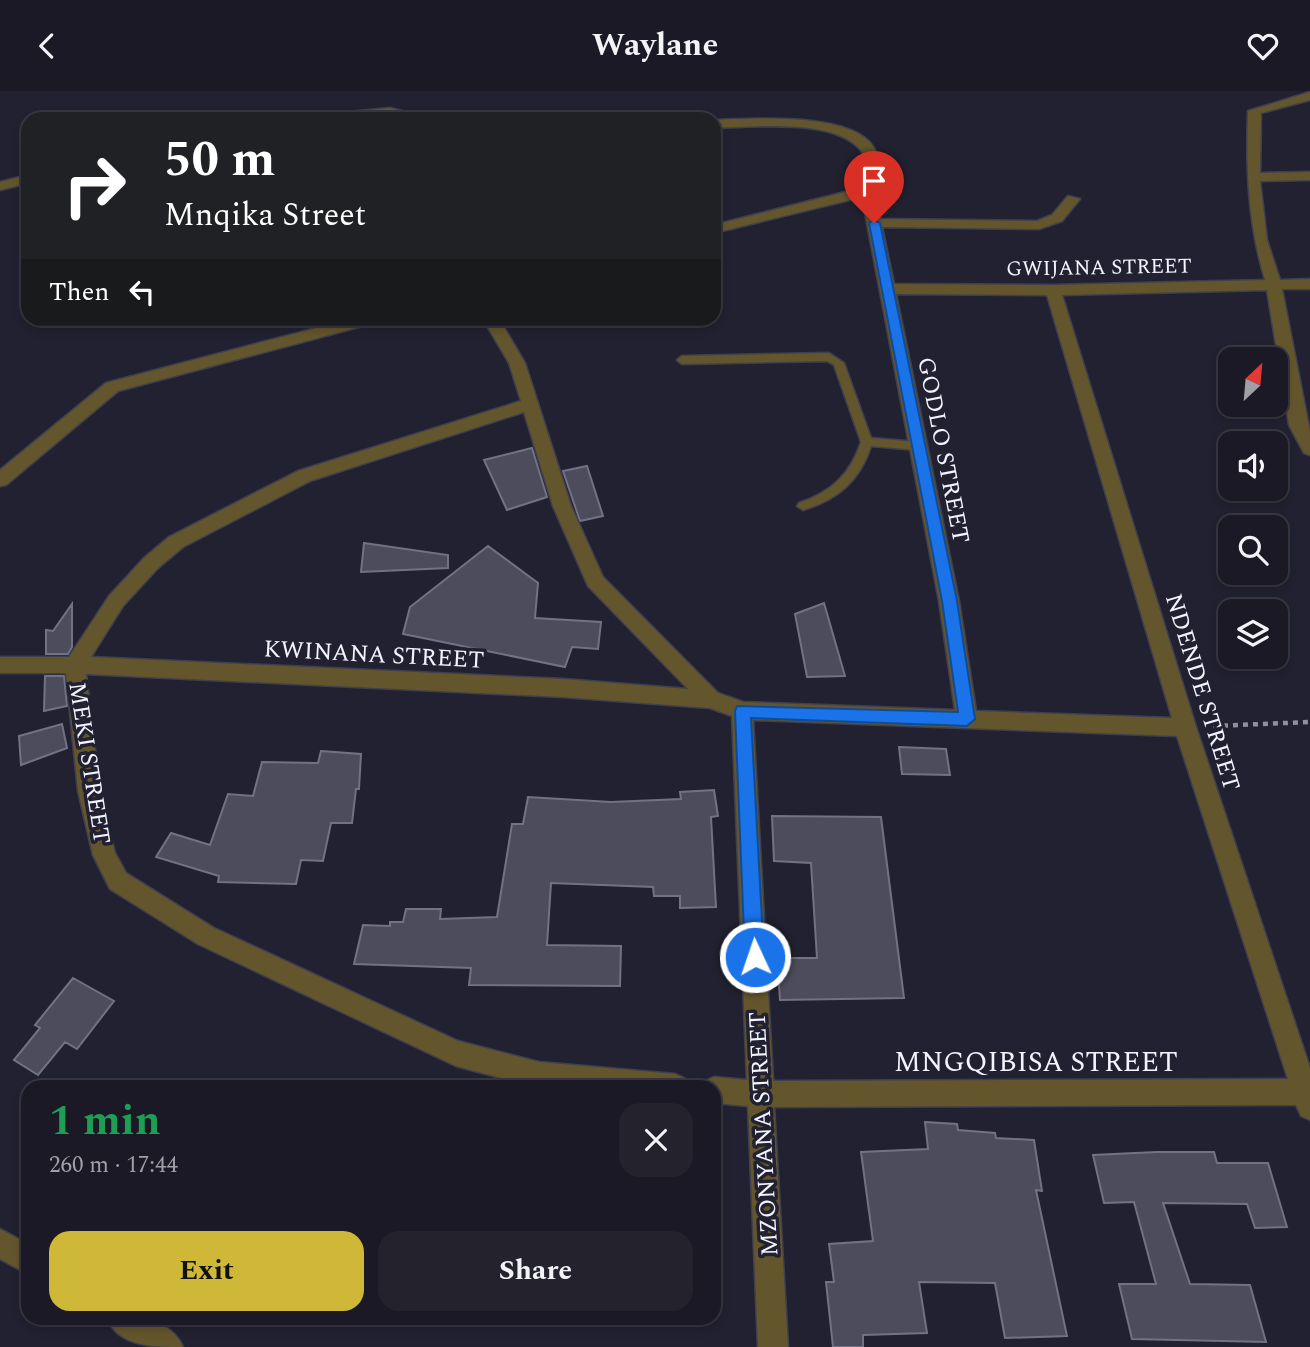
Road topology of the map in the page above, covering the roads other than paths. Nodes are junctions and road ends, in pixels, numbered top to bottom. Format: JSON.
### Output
{"nodes":[{"id":1,"x":1310,"y":96,"type":"edge"},
{"id":2,"x":721,"y":124,"type":"edge"},
{"id":3,"x":1310,"y":176,"type":"edge"},
{"id":4,"x":1253,"y":177,"type":"junction"},
{"id":5,"x":21,"y":181,"type":"edge"},
{"id":6,"x":0,"y":186,"type":"edge"},
{"id":7,"x":867,"y":191,"type":"junction"},
{"id":8,"x":1073,"y":199,"type":"dead end"},
{"id":9,"x":874,"y":223,"type":"junction"},
{"id":10,"x":721,"y":227,"type":"edge"},
{"id":11,"x":1310,"y":284,"type":"edge"},
{"id":12,"x":1274,"y":285,"type":"junction"},
{"id":13,"x":888,"y":289,"type":"junction"},
{"id":14,"x":1053,"y":290,"type":"junction"},
{"id":15,"x":342,"y":326,"type":"edge"},
{"id":16,"x":495,"y":326,"type":"edge"},
{"id":17,"x":682,"y":360,"type":"dead end"},
{"id":18,"x":530,"y":404,"type":"junction"},
{"id":19,"x":1304,"y":425,"type":"edge"},
{"id":20,"x":867,"y":442,"type":"junction"},
{"id":21,"x":917,"y":446,"type":"junction"},
{"id":22,"x":1310,"y":449,"type":"edge"},
{"id":23,"x":0,"y":479,"type":"edge"},
{"id":24,"x":803,"y":506,"type":"dead end"},
{"id":25,"x":0,"y":664,"type":"edge"},
{"id":26,"x":75,"y":665,"type":"junction"},
{"id":27,"x":711,"y":699,"type":"junction"},
{"id":28,"x":743,"y":711,"type":"junction"},
{"id":29,"x":967,"y":719,"type":"junction"},
{"id":30,"x":1185,"y":727,"type":"junction"},
{"id":31,"x":596,"y":1080,"type":"edge"},
{"id":32,"x":721,"y":1091,"type":"edge"},
{"id":33,"x":761,"y":1094,"type":"junction"},
{"id":34,"x":1308,"y":1097,"type":"edge"},
{"id":35,"x":0,"y":1243,"type":"edge"},
{"id":36,"x":21,"y":1256,"type":"edge"},
{"id":37,"x":132,"y":1325,"type":"edge"},
{"id":38,"x":167,"y":1347,"type":"edge"},
{"id":39,"x":773,"y":1347,"type":"edge"}],
"edges":[{"from":1,"to":4,"type":"street"},
{"from":2,"to":7,"type":"street","name":"GODLO STREET"},
{"from":3,"to":4,"type":"street"},
{"from":4,"to":12,"type":"street"},
{"from":5,"to":6,"type":"street"},
{"from":7,"to":9,"type":"street","name":"GODLO STREET"},
{"from":7,"to":10,"type":"street"},
{"from":8,"to":9,"type":"street"},
{"from":9,"to":13,"type":"street","name":"GODLO STREET"},
{"from":11,"to":12,"type":"street","name":"GWIJANA STREET"},
{"from":12,"to":14,"type":"street","name":"GWIJANA STREET"},
{"from":12,"to":19,"type":"street"},
{"from":13,"to":14,"type":"street","name":"GWIJANA STREET"},
{"from":13,"to":21,"type":"street","name":"GODLO STREET"},
{"from":14,"to":30,"type":"street","name":"NDENDE STREET"},
{"from":15,"to":23,"type":"street"},
{"from":16,"to":18,"type":"street"},
{"from":17,"to":20,"type":"lane"},
{"from":18,"to":26,"type":"street","name":"MEKI STREET"},
{"from":18,"to":27,"type":"street"},
{"from":19,"to":22,"type":"street"},
{"from":20,"to":21,"type":"lane"},
{"from":20,"to":24,"type":"lane"},
{"from":21,"to":29,"type":"street","name":"GODLO STREET"},
{"from":25,"to":26,"type":"street","name":"KWINANA STREET"},
{"from":26,"to":27,"type":"street","name":"KWINANA STREET"},
{"from":26,"to":31,"type":"street","name":"MEKI STREET"},
{"from":27,"to":28,"type":"street","name":"KWINANA STREET"},
{"from":28,"to":29,"type":"street","name":"KWINANA STREET"},
{"from":28,"to":33,"type":"street","name":"MZONYANA STREET"},
{"from":29,"to":30,"type":"street","name":"KWINANA STREET"},
{"from":30,"to":34,"type":"street","name":"NDENDE STREET"},
{"from":32,"to":33,"type":"street"},
{"from":33,"to":34,"type":"street","name":"MNGQIBISA STREET"},
{"from":33,"to":39,"type":"street","name":"MZONYANA STREET"},
{"from":35,"to":36,"type":"street"},
{"from":37,"to":38,"type":"street"}]}
